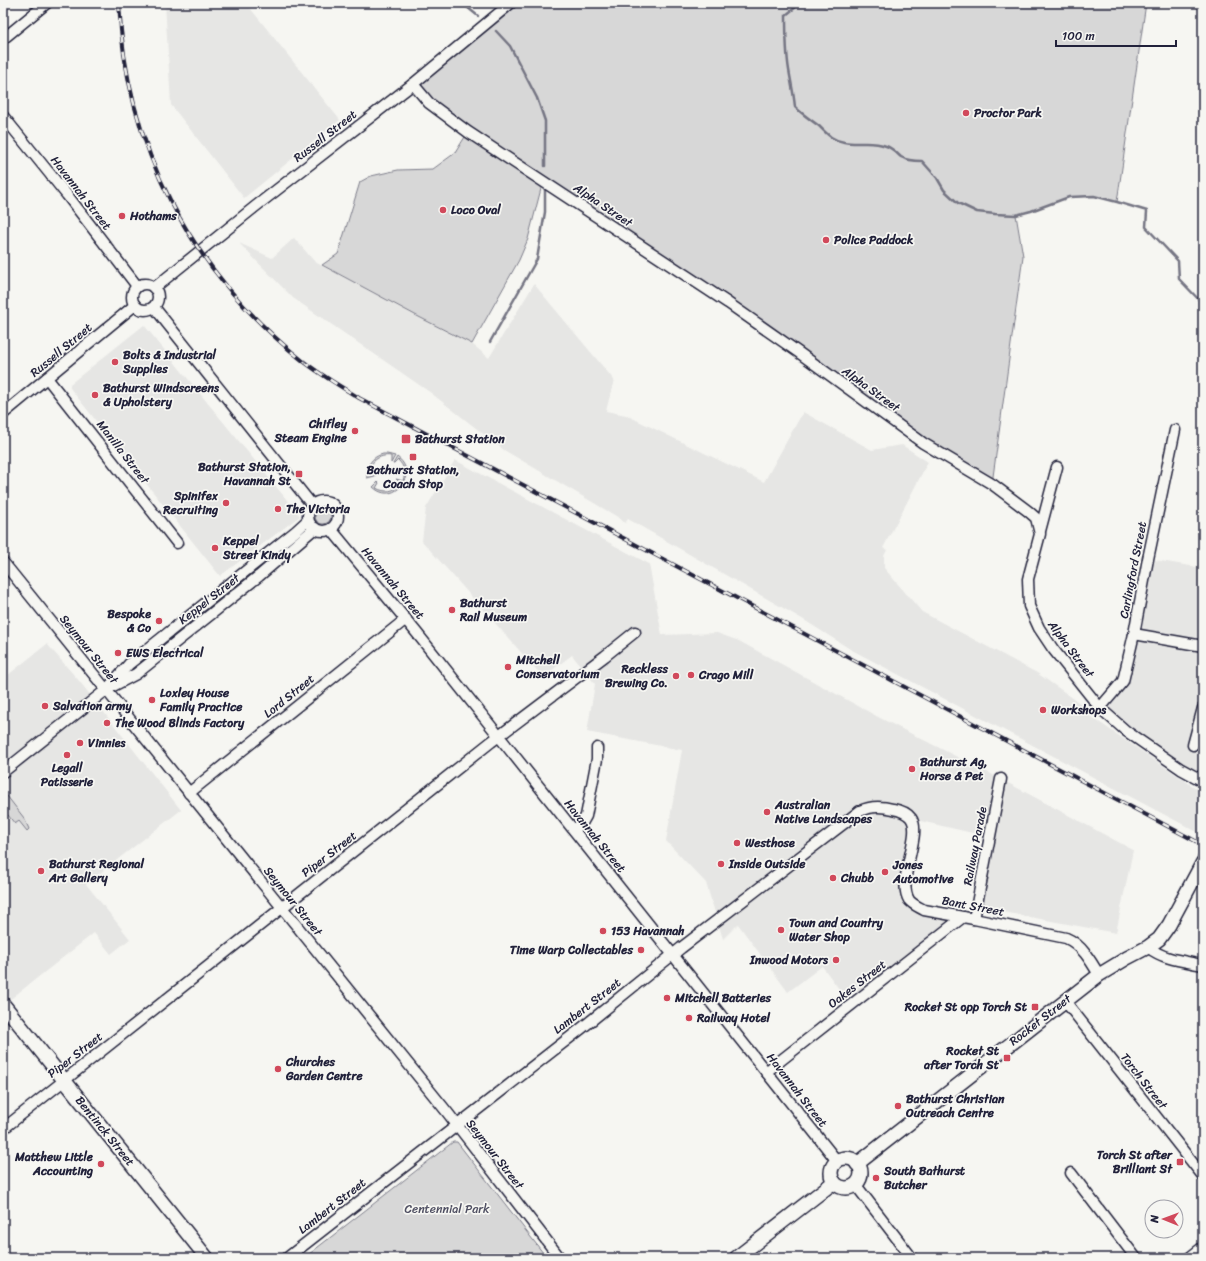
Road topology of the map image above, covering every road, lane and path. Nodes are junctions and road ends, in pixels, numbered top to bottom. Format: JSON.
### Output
{"nodes":[{"id":1,"x":46,"y":3,"type":"edge"},
{"id":2,"x":511,"y":3,"type":"edge"},
{"id":3,"x":3,"y":38,"type":"edge"},
{"id":4,"x":413,"y":84,"type":"junction"},
{"id":5,"x":3,"y":116,"type":"edge"},
{"id":6,"x":137,"y":286,"type":"junction"},
{"id":7,"x":154,"y":288,"type":"junction"},
{"id":8,"x":135,"y":306,"type":"junction"},
{"id":9,"x":154,"y":307,"type":"junction"},
{"id":10,"x":47,"y":378,"type":"junction"},
{"id":11,"x":3,"y":414,"type":"edge"},
{"id":12,"x":1175,"y":430,"type":"dead end"},
{"id":13,"x":1057,"y":467,"type":"dead end"},
{"id":14,"x":312,"y":505,"type":"junction"},
{"id":15,"x":308,"y":520,"type":"junction"},
{"id":16,"x":314,"y":528,"type":"junction"},
{"id":17,"x":331,"y":529,"type":"junction"},
{"id":18,"x":1040,"y":534,"type":"junction"},
{"id":19,"x":177,"y":543,"type":"dead end"},
{"id":20,"x":3,"y":562,"type":"edge"},
{"id":21,"x":252,"y":566,"type":"junction"},
{"id":22,"x":259,"y":576,"type":"junction"},
{"id":23,"x":406,"y":619,"type":"junction"},
{"id":24,"x":635,"y":632,"type":"dead end"},
{"id":25,"x":168,"y":634,"type":"junction"},
{"id":26,"x":1134,"y":634,"type":"junction"},
{"id":27,"x":176,"y":642,"type":"junction"},
{"id":28,"x":1203,"y":646,"type":"edge"},
{"id":29,"x":106,"y":690,"type":"junction"},
{"id":30,"x":1100,"y":708,"type":"junction"},
{"id":31,"x":1203,"y":708,"type":"edge"},
{"id":32,"x":499,"y":737,"type":"junction"},
{"id":33,"x":1193,"y":745,"type":"dead end"},
{"id":34,"x":597,"y":748,"type":"dead end"},
{"id":35,"x":3,"y":772,"type":"edge"},
{"id":36,"x":1001,"y":779,"type":"dead end"},
{"id":37,"x":1203,"y":781,"type":"edge"},
{"id":38,"x":189,"y":793,"type":"junction"},
{"id":39,"x":912,"y":819,"type":"joint"},
{"id":40,"x":574,"y":830,"type":"junction"},
{"id":41,"x":1203,"y":862,"type":"edge"},
{"id":42,"x":282,"y":908,"type":"junction"},
{"id":43,"x":963,"y":916,"type":"junction"},
{"id":44,"x":974,"y":918,"type":"junction"},
{"id":45,"x":1148,"y":947,"type":"junction"},
{"id":46,"x":673,"y":954,"type":"junction"},
{"id":47,"x":1203,"y":965,"type":"edge"},
{"id":48,"x":1099,"y":975,"type":"junction"},
{"id":49,"x":1065,"y":1001,"type":"junction"},
{"id":50,"x":3,"y":1004,"type":"edge"},
{"id":51,"x":766,"y":1072,"type":"junction"},
{"id":52,"x":65,"y":1080,"type":"junction"},
{"id":53,"x":456,"y":1125,"type":"junction"},
{"id":54,"x":3,"y":1129,"type":"edge"},
{"id":55,"x":837,"y":1161,"type":"junction"},
{"id":56,"x":857,"y":1164,"type":"junction"},
{"id":57,"x":1071,"y":1173,"type":"dead end"},
{"id":58,"x":1203,"y":1176,"type":"edge"},
{"id":59,"x":834,"y":1182,"type":"junction"},
{"id":60,"x":855,"y":1184,"type":"junction"},
{"id":61,"x":1203,"y":1247,"type":"edge"},
{"id":62,"x":208,"y":1258,"type":"edge"},
{"id":63,"x":287,"y":1258,"type":"edge"},
{"id":64,"x":560,"y":1258,"type":"edge"},
{"id":65,"x":736,"y":1258,"type":"edge"},
{"id":66,"x":912,"y":1258,"type":"edge"},
{"id":67,"x":1136,"y":1258,"type":"edge"},
{"id":68,"x":1189,"y":1258,"type":"edge"}],
"edges":[{"from":1,"to":3,"type":"street"},
{"from":2,"to":4,"type":"street","name":"Russell Street"},
{"from":4,"to":7,"type":"street","name":"Russell Street"},
{"from":4,"to":18,"type":"street","name":"Alpha Street"},
{"from":5,"to":6,"type":"street","name":"Havannah Street"},
{"from":6,"to":7,"type":"street"},
{"from":6,"to":8,"type":"street"},
{"from":7,"to":9,"type":"street"},
{"from":8,"to":9,"type":"street"},
{"from":8,"to":10,"type":"street","name":"Russell Street"},
{"from":9,"to":14,"type":"street"},
{"from":10,"to":11,"type":"street","name":"Russell Street"},
{"from":10,"to":19,"type":"street","name":"Manilla Street"},
{"from":12,"to":26,"type":"street","name":"Carlingford Street"},
{"from":13,"to":18,"type":"street"},
{"from":14,"to":15,"type":"street"},
{"from":14,"to":17,"type":"street"},
{"from":15,"to":16,"type":"street"},
{"from":15,"to":21,"type":"street","name":"Keppel Street"},
{"from":16,"to":17,"type":"street"},
{"from":16,"to":22,"type":"street","name":"Keppel Street"},
{"from":17,"to":23,"type":"street","name":"Havannah Street"},
{"from":18,"to":30,"type":"street","name":"Alpha Street"},
{"from":20,"to":29,"type":"street","name":"Seymour Street"},
{"from":21,"to":22,"type":"street","name":"Keppel Street"},
{"from":21,"to":25,"type":"street","name":"Keppel Street"},
{"from":22,"to":27,"type":"street","name":"Keppel Street"},
{"from":23,"to":32,"type":"street","name":"Havannah Street"},
{"from":23,"to":38,"type":"street","name":"Lord Street"},
{"from":24,"to":32,"type":"street","name":"Piper Street"},
{"from":25,"to":27,"type":"street","name":"Keppel Street"},
{"from":25,"to":29,"type":"street","name":"Keppel Street"},
{"from":26,"to":28,"type":"street"},
{"from":26,"to":30,"type":"street","name":"Carlingford Street"},
{"from":27,"to":29,"type":"street","name":"Keppel Street"},
{"from":29,"to":35,"type":"street","name":"Keppel Street"},
{"from":29,"to":38,"type":"street","name":"Seymour Street"},
{"from":30,"to":37,"type":"street","name":"Alpha Street"},
{"from":31,"to":33,"type":"street"},
{"from":32,"to":40,"type":"street","name":"Havannah Street"},
{"from":32,"to":42,"type":"street","name":"Piper Street"},
{"from":34,"to":40,"type":"street"},
{"from":36,"to":44,"type":"street","name":"Railway Parade"},
{"from":38,"to":42,"type":"street","name":"Seymour Street"},
{"from":39,"to":43,"type":"street","name":"Bant Street"},
{"from":39,"to":46,"type":"street","name":"Lambert Street"},
{"from":40,"to":46,"type":"street","name":"Havannah Street"},
{"from":41,"to":45,"type":"main road","name":"Rocket Street"},
{"from":42,"to":52,"type":"street","name":"Piper Street"},
{"from":42,"to":53,"type":"street","name":"Seymour Street"},
{"from":43,"to":44,"type":"street","name":"Bant Street"},
{"from":43,"to":51,"type":"street","name":"Oakes Street"},
{"from":44,"to":48,"type":"street","name":"Bant Street"},
{"from":45,"to":47,"type":"street"},
{"from":45,"to":48,"type":"main road","name":"Rocket Street"},
{"from":46,"to":51,"type":"street","name":"Havannah Street"},
{"from":46,"to":53,"type":"street","name":"Lambert Street"},
{"from":48,"to":49,"type":"main road","name":"Rocket Street"},
{"from":49,"to":56,"type":"main road","name":"Rocket Street"},
{"from":49,"to":58,"type":"street","name":"Torch Street"},
{"from":50,"to":52,"type":"main road","name":"Bentinck Street"},
{"from":51,"to":55,"type":"street","name":"Havannah Street"},
{"from":52,"to":54,"type":"street","name":"Piper Street"},
{"from":52,"to":62,"type":"main road","name":"Bentinck Street"},
{"from":53,"to":63,"type":"street","name":"Lambert Street"},
{"from":53,"to":64,"type":"street","name":"Seymour Street"},
{"from":55,"to":56,"type":"main road"},
{"from":55,"to":59,"type":"main road"},
{"from":56,"to":60,"type":"main road"},
{"from":57,"to":67,"type":"street"},
{"from":59,"to":60,"type":"main road"},
{"from":59,"to":65,"type":"main road"},
{"from":60,"to":66,"type":"street"},
{"from":61,"to":68,"type":"street"}]}
